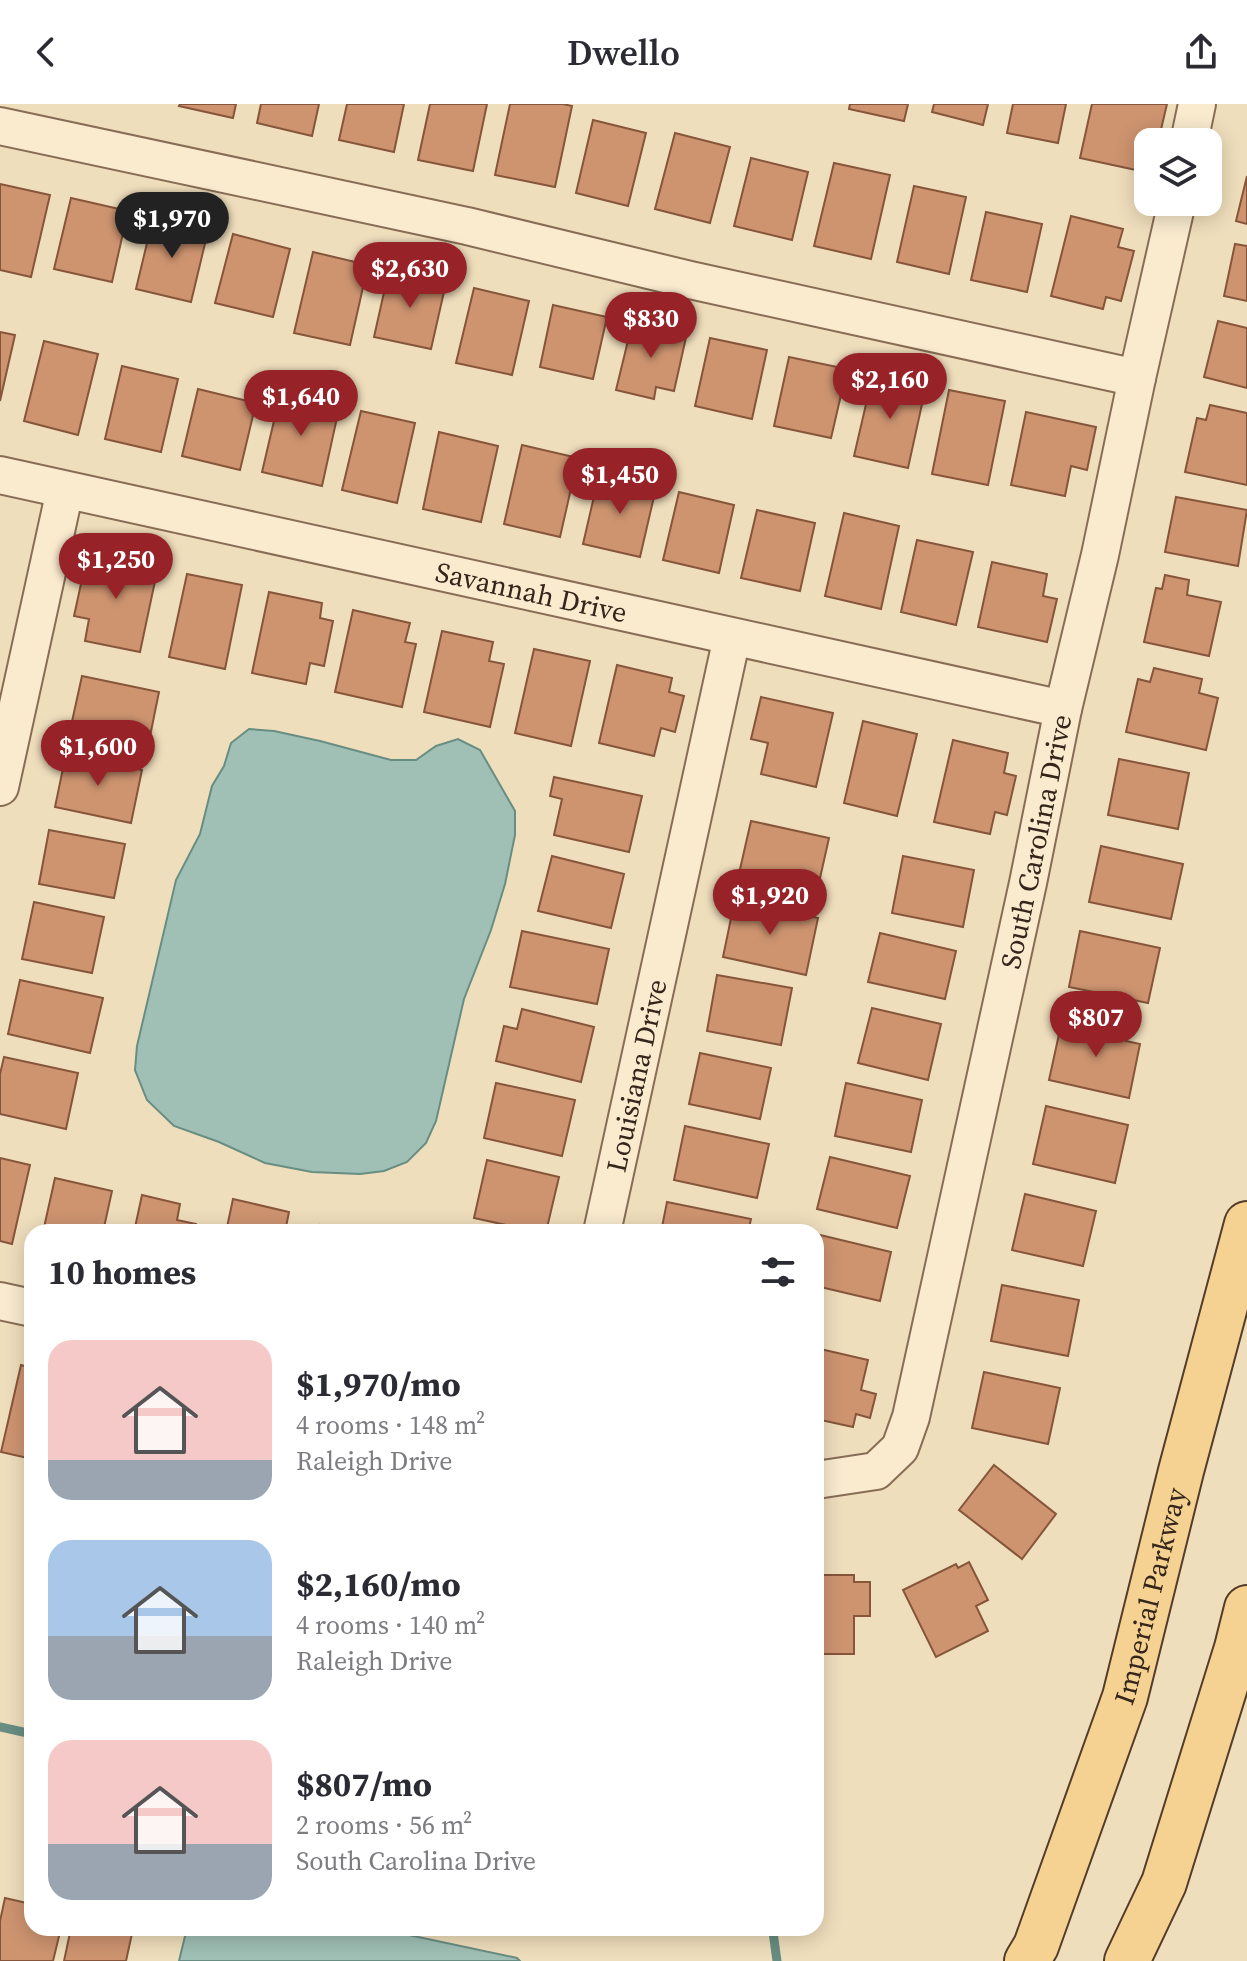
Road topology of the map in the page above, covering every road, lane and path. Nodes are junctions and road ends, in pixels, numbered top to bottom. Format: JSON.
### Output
{"nodes":[{"id":1,"x":1197,"y":104,"type":"edge"},
{"id":2,"x":0,"y":126,"type":"edge"},
{"id":3,"x":1192,"y":128,"type":"edge"},
{"id":4,"x":1174,"y":216,"type":"edge"},
{"id":5,"x":1137,"y":378,"type":"junction"},
{"id":6,"x":0,"y":475,"type":"edge"},
{"id":7,"x":65,"y":490,"type":"junction"},
{"id":8,"x":732,"y":637,"type":"junction"},
{"id":9,"x":1063,"y":709,"type":"junction"},
{"id":10,"x":0,"y":787,"type":"edge"},
{"id":11,"x":604,"y":1224,"type":"edge"},
{"id":12,"x":1247,"y":1224,"type":"edge"},
{"id":13,"x":0,"y":1301,"type":"edge"},
{"id":14,"x":24,"y":1306,"type":"edge"},
{"id":15,"x":824,"y":1479,"type":"edge"},
{"id":16,"x":1247,"y":1608,"type":"edge"},
{"id":17,"x":1027,"y":1961,"type":"edge"},
{"id":18,"x":1127,"y":1961,"type":"edge"}],
"edges":[{"from":1,"to":3,"type":"street"},
{"from":2,"to":5,"type":"street"},
{"from":4,"to":5,"type":"street","name":"South Carolina Drive"},
{"from":5,"to":9,"type":"street","name":"South Carolina Drive"},
{"from":6,"to":7,"type":"street","name":"Savannah Drive"},
{"from":7,"to":8,"type":"street","name":"Savannah Drive"},
{"from":7,"to":10,"type":"street"},
{"from":8,"to":9,"type":"street","name":"Savannah Drive"},
{"from":8,"to":11,"type":"street","name":"Louisiana Drive"},
{"from":9,"to":15,"type":"street","name":"South Carolina Drive"},
{"from":12,"to":17,"type":"main road","name":"Imperial Parkway"},
{"from":13,"to":14,"type":"street"},
{"from":16,"to":18,"type":"main road"}]}
